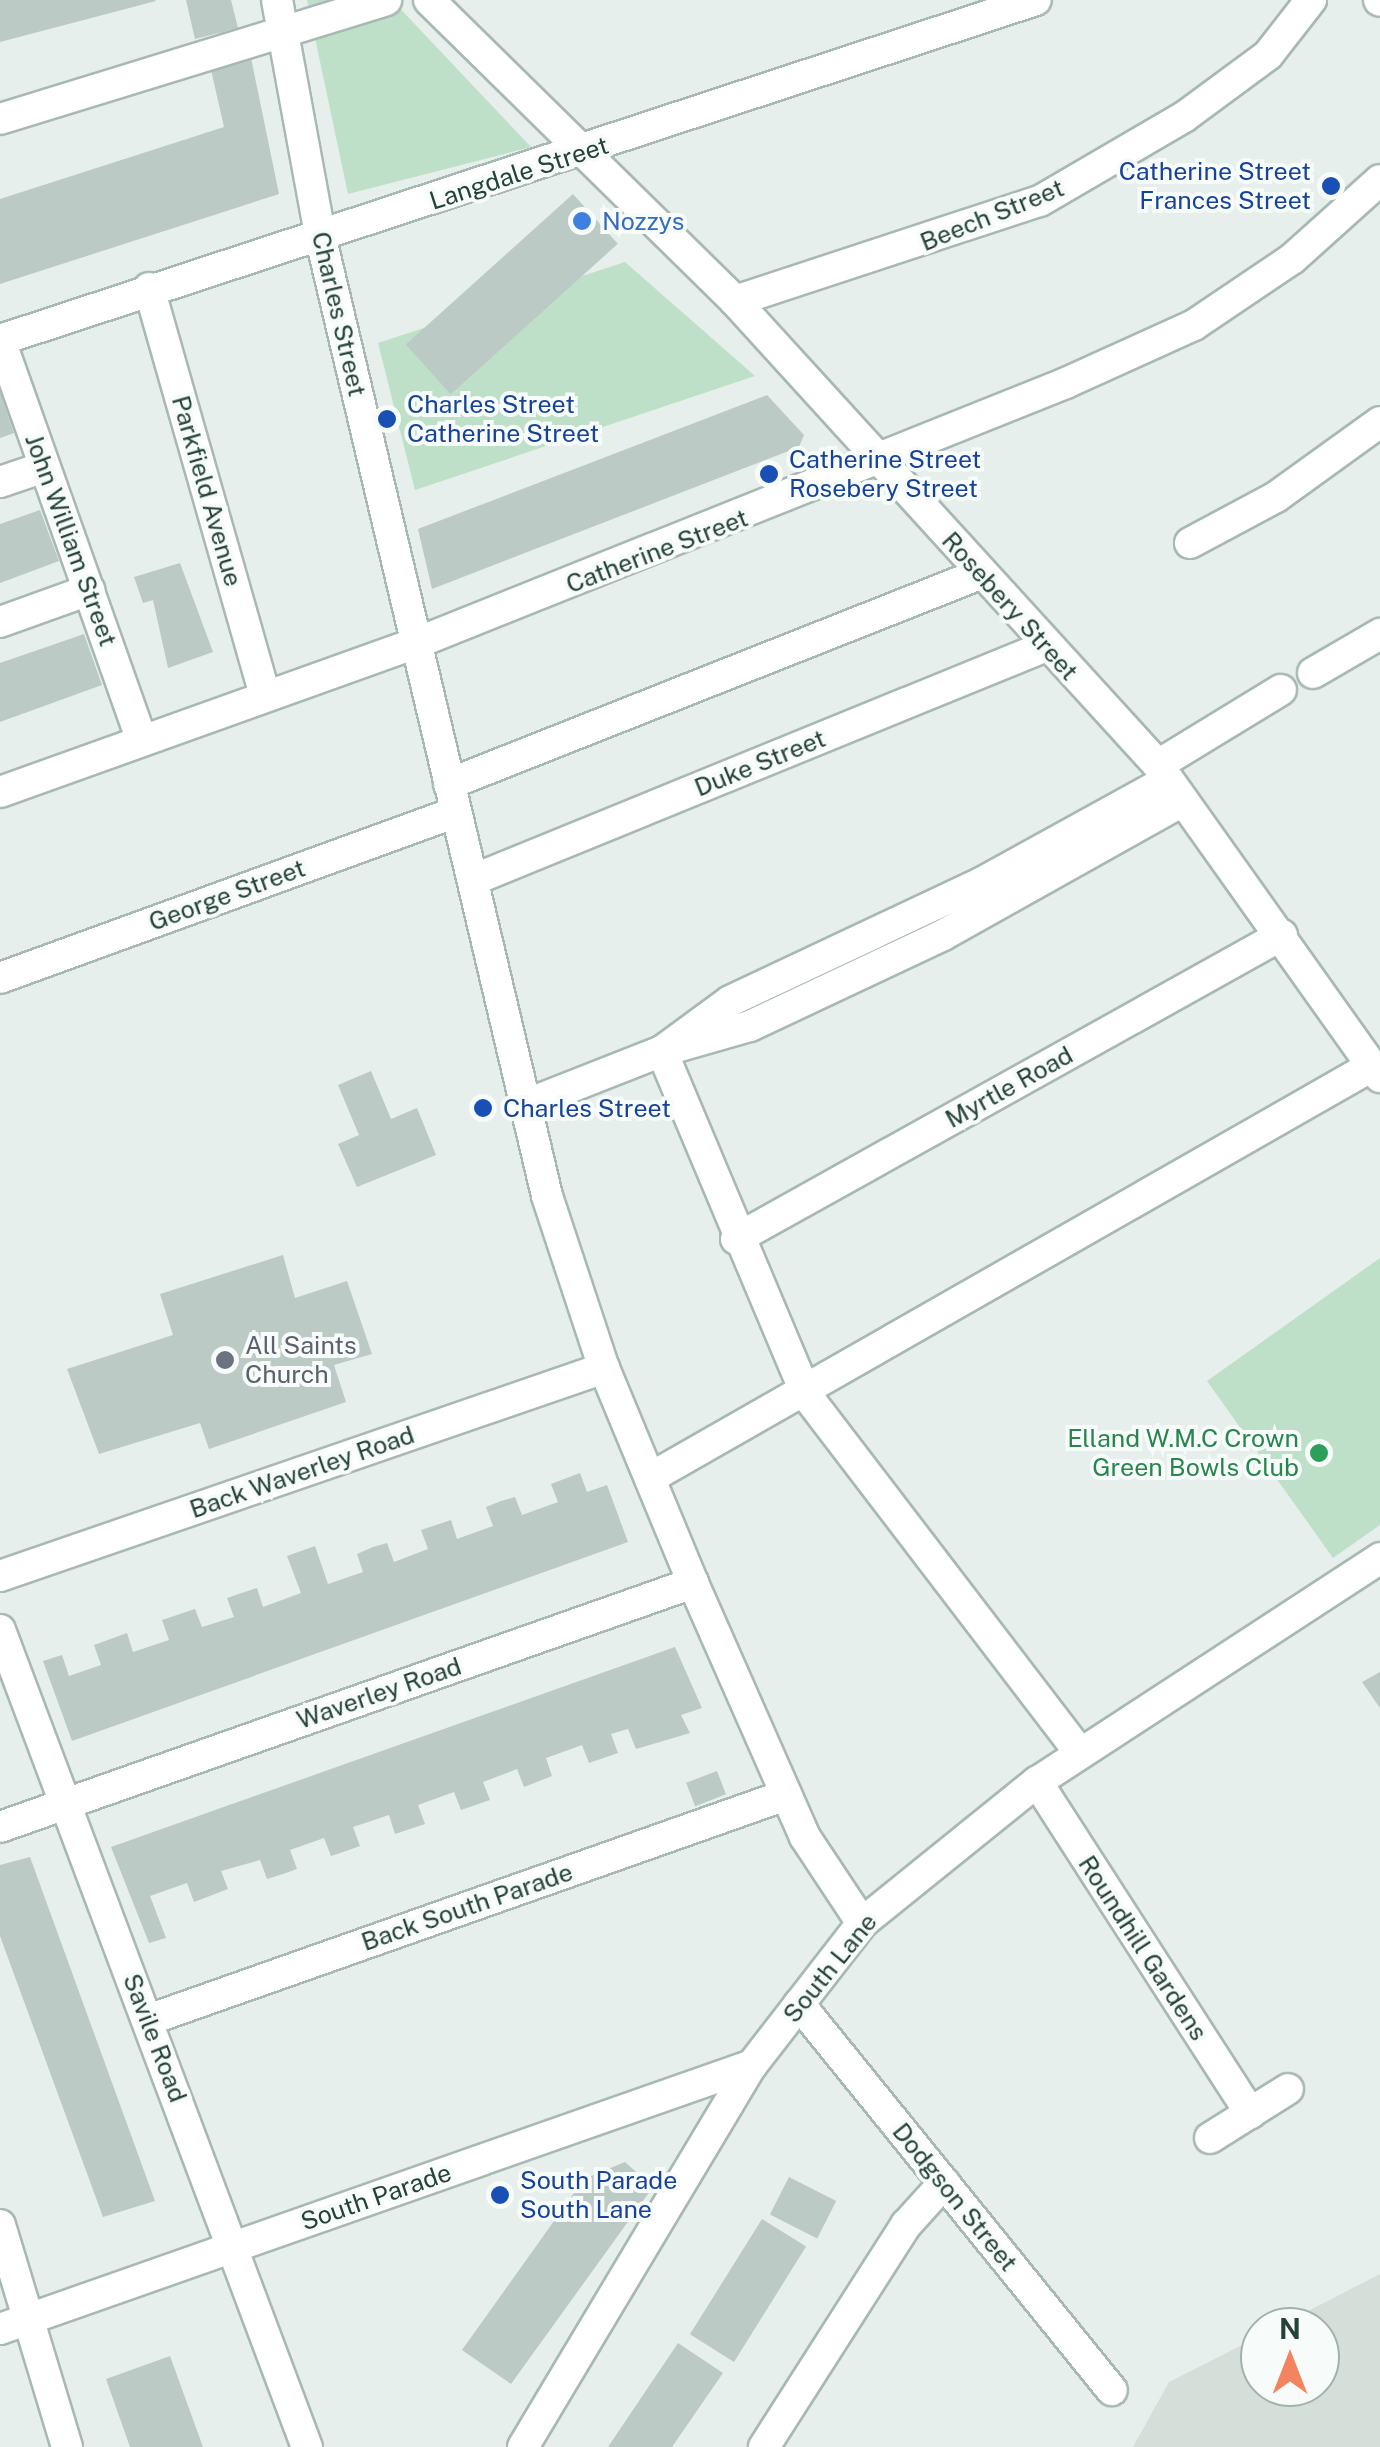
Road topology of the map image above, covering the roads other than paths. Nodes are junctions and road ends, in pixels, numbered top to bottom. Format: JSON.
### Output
{"nodes":[{"id":1,"x":277,"y":0,"type":"edge"},
{"id":2,"x":386,"y":0,"type":"edge"},
{"id":3,"x":428,"y":0,"type":"edge"},
{"id":4,"x":1036,"y":0,"type":"edge"},
{"id":5,"x":1312,"y":0,"type":"edge"},
{"id":6,"x":284,"y":37,"type":"junction"},
{"id":7,"x":0,"y":119,"type":"edge"},
{"id":8,"x":582,"y":152,"type":"junction"},
{"id":9,"x":1380,"y":180,"type":"edge"},
{"id":10,"x":321,"y":239,"type":"junction"},
{"id":11,"x":149,"y":288,"type":"junction"},
{"id":12,"x":736,"y":301,"type":"junction"},
{"id":13,"x":0,"y":340,"type":"edge"},
{"id":14,"x":1380,"y":422,"type":"edge"},
{"id":15,"x":882,"y":464,"type":"junction"},
{"id":16,"x":44,"y":467,"type":"junction"},
{"id":17,"x":0,"y":482,"type":"edge"},
{"id":18,"x":1190,"y":543,"type":"dead end"},
{"id":19,"x":980,"y":574,"type":"junction"},
{"id":20,"x":89,"y":590,"type":"junction"},
{"id":21,"x":0,"y":622,"type":"edge"},
{"id":22,"x":1380,"y":634,"type":"edge"},
{"id":23,"x":414,"y":644,"type":"junction"},
{"id":24,"x":1046,"y":646,"type":"junction"},
{"id":25,"x":1314,"y":674,"type":"dead end"},
{"id":26,"x":1281,"y":690,"type":"dead end"},
{"id":27,"x":266,"y":694,"type":"junction"},
{"id":28,"x":142,"y":740,"type":"junction"},
{"id":29,"x":1169,"y":782,"type":"junction"},
{"id":30,"x":0,"y":792,"type":"edge"},
{"id":31,"x":452,"y":798,"type":"junction"},
{"id":32,"x":473,"y":880,"type":"junction"},
{"id":33,"x":1282,"y":936,"type":"junction"},
{"id":34,"x":0,"y":978,"type":"edge"},
{"id":35,"x":662,"y":1051,"type":"junction"},
{"id":36,"x":1376,"y":1072,"type":"edge"},
{"id":37,"x":530,"y":1103,"type":"junction"},
{"id":38,"x":736,"y":1240,"type":"junction"},
{"id":39,"x":604,"y":1368,"type":"junction"},
{"id":40,"x":806,"y":1394,"type":"junction"},
{"id":41,"x":650,"y":1478,"type":"junction"},
{"id":42,"x":1380,"y":1558,"type":"edge"},
{"id":43,"x":0,"y":1576,"type":"edge"},
{"id":44,"x":693,"y":1582,"type":"junction"},
{"id":45,"x":0,"y":1630,"type":"edge"},
{"id":46,"x":1080,"y":1752,"type":"junction"},
{"id":47,"x":1037,"y":1782,"type":"junction"},
{"id":48,"x":786,"y":1794,"type":"junction"},
{"id":49,"x":65,"y":1802,"type":"junction"},
{"id":50,"x":0,"y":1827,"type":"edge"},
{"id":51,"x":862,"y":1923,"type":"junction"},
{"id":52,"x":799,"y":2004,"type":"junction"},
{"id":53,"x":148,"y":2020,"type":"junction"},
{"id":54,"x":752,"y":2065,"type":"junction"},
{"id":55,"x":1288,"y":2089,"type":"dead end"},
{"id":56,"x":1250,"y":2113,"type":"junction"},
{"id":57,"x":1210,"y":2138,"type":"dead end"},
{"id":58,"x":944,"y":2183,"type":"junction"},
{"id":59,"x":0,"y":2225,"type":"edge"},
{"id":60,"x":234,"y":2247,"type":"junction"},
{"id":61,"x":34,"y":2318,"type":"junction"},
{"id":62,"x":0,"y":2329,"type":"edge"},
{"id":63,"x":1112,"y":2390,"type":"dead end"},
{"id":64,"x":68,"y":2447,"type":"edge"},
{"id":65,"x":307,"y":2447,"type":"edge"},
{"id":66,"x":523,"y":2447,"type":"edge"},
{"id":67,"x":764,"y":2447,"type":"edge"}],
"edges":[{"from":1,"to":6,"type":"street","name":"Charles Street"},
{"from":2,"to":6,"type":"street"},
{"from":3,"to":8,"type":"street","name":"Rosebery Street"},
{"from":4,"to":8,"type":"street","name":"Langdale Street"},
{"from":5,"to":12,"type":"street","name":"Beech Street"},
{"from":6,"to":7,"type":"street"},
{"from":6,"to":10,"type":"street","name":"Charles Street"},
{"from":8,"to":10,"type":"street","name":"Langdale Street"},
{"from":8,"to":12,"type":"street","name":"Rosebery Street"},
{"from":9,"to":15,"type":"street","name":"Catherine Street"},
{"from":10,"to":11,"type":"street","name":"Langdale Street"},
{"from":10,"to":23,"type":"street","name":"Charles Street"},
{"from":11,"to":13,"type":"street","name":"Langdale Street"},
{"from":11,"to":27,"type":"street","name":"Parkfield Avenue"},
{"from":12,"to":15,"type":"street","name":"Rosebery Street"},
{"from":13,"to":16,"type":"street","name":"John William Street"},
{"from":14,"to":18,"type":"street"},
{"from":15,"to":19,"type":"street","name":"Rosebery Street"},
{"from":15,"to":23,"type":"street","name":"Catherine Street"},
{"from":16,"to":17,"type":"street"},
{"from":16,"to":20,"type":"street","name":"John William Street"},
{"from":19,"to":24,"type":"street","name":"Rosebery Street"},
{"from":19,"to":31,"type":"street","name":"George Street"},
{"from":20,"to":21,"type":"street"},
{"from":20,"to":28,"type":"street","name":"John William Street"},
{"from":22,"to":25,"type":"street"},
{"from":23,"to":27,"type":"street","name":"Catherine Street"},
{"from":23,"to":31,"type":"street","name":"Charles Street"},
{"from":24,"to":29,"type":"street","name":"Rosebery Street"},
{"from":24,"to":32,"type":"street","name":"Duke Street"},
{"from":26,"to":29,"type":"street"},
{"from":27,"to":28,"type":"street","name":"Catherine Street"},
{"from":28,"to":30,"type":"street","name":"Catherine Street"},
{"from":29,"to":33,"type":"street","name":"Rosebery Street"},
{"from":29,"to":35,"type":"street"},
{"from":31,"to":32,"type":"street","name":"Charles Street"},
{"from":31,"to":34,"type":"street","name":"George Street"},
{"from":32,"to":37,"type":"street","name":"Charles Street"},
{"from":33,"to":36,"type":"street","name":"Rosebery Street"},
{"from":33,"to":38,"type":"street","name":"Myrtle Road"},
{"from":35,"to":37,"type":"street"},
{"from":35,"to":38,"type":"street"},
{"from":36,"to":40,"type":"street"},
{"from":37,"to":39,"type":"street","name":"Charles Street"},
{"from":38,"to":40,"type":"street"},
{"from":39,"to":41,"type":"street","name":"Charles Street"},
{"from":39,"to":43,"type":"street","name":"Back Waverley Road"},
{"from":40,"to":41,"type":"street"},
{"from":40,"to":46,"type":"street"},
{"from":41,"to":44,"type":"street","name":"Charles Street"},
{"from":42,"to":46,"type":"street","name":"South Lane"},
{"from":44,"to":48,"type":"street","name":"Charles Street"},
{"from":44,"to":49,"type":"street","name":"Waverley Road"},
{"from":45,"to":49,"type":"street","name":"Savile Road"},
{"from":46,"to":47,"type":"street","name":"South Lane"},
{"from":47,"to":51,"type":"street","name":"South Lane"},
{"from":47,"to":56,"type":"street","name":"Roundhill Gardens"},
{"from":48,"to":51,"type":"street","name":"Charles Street"},
{"from":48,"to":53,"type":"street","name":"Back South Parade"},
{"from":49,"to":50,"type":"street","name":"Waverley Road"},
{"from":49,"to":53,"type":"street","name":"Savile Road"},
{"from":51,"to":52,"type":"street","name":"South Lane"},
{"from":52,"to":54,"type":"street","name":"South Lane"},
{"from":52,"to":58,"type":"street","name":"Dodgson Street"},
{"from":53,"to":60,"type":"street","name":"Savile Road"},
{"from":54,"to":60,"type":"street","name":"South Parade"},
{"from":54,"to":66,"type":"street","name":"South Lane"},
{"from":55,"to":56,"type":"street"},
{"from":56,"to":57,"type":"street"},
{"from":58,"to":63,"type":"street","name":"Dodgson Street"},
{"from":58,"to":67,"type":"street"},
{"from":59,"to":61,"type":"street"},
{"from":60,"to":61,"type":"street","name":"South Parade"},
{"from":60,"to":65,"type":"street","name":"Savile Road"},
{"from":61,"to":62,"type":"street","name":"South Parade"},
{"from":61,"to":64,"type":"street"}]}
